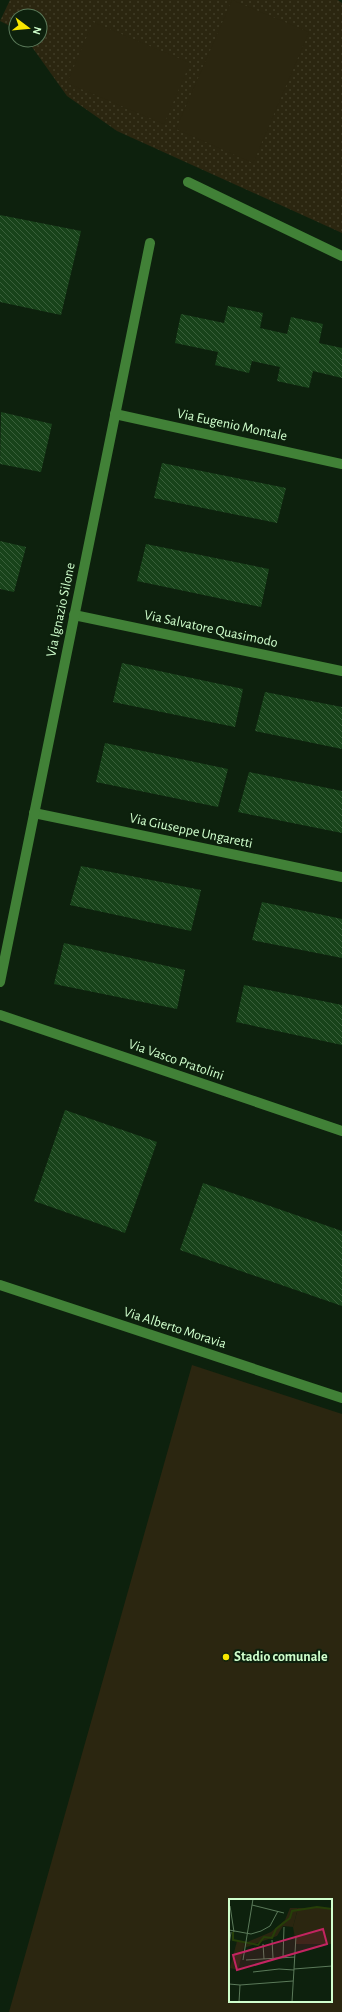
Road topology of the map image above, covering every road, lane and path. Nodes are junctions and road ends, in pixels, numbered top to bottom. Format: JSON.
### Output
{"nodes":[{"id":1,"x":188,"y":182,"type":"dead end"},
{"id":2,"x":150,"y":243,"type":"dead end"},
{"id":3,"x":342,"y":256,"type":"edge"},
{"id":4,"x":115,"y":414,"type":"junction"},
{"id":5,"x":342,"y":464,"type":"edge"},
{"id":6,"x":74,"y":615,"type":"junction"},
{"id":7,"x":342,"y":671,"type":"edge"},
{"id":8,"x":34,"y":813,"type":"junction"},
{"id":9,"x":342,"y":877,"type":"edge"},
{"id":10,"x":0,"y":982,"type":"edge"},
{"id":11,"x":0,"y":1015,"type":"edge"},
{"id":12,"x":342,"y":1132,"type":"edge"},
{"id":13,"x":0,"y":1285,"type":"edge"},
{"id":14,"x":342,"y":1398,"type":"edge"}],
"edges":[{"from":1,"to":3,"type":"street"},
{"from":2,"to":4,"type":"street","name":"Via Ignazio Silone"},
{"from":4,"to":5,"type":"street","name":"Via Eugenio Montale"},
{"from":4,"to":6,"type":"street","name":"Via Ignazio Silone"},
{"from":6,"to":7,"type":"street","name":"Via Salvatore Quasimodo"},
{"from":6,"to":8,"type":"street","name":"Via Ignazio Silone"},
{"from":8,"to":9,"type":"street","name":"Via Giuseppe Ungaretti"},
{"from":8,"to":10,"type":"street","name":"Via Ignazio Silone"},
{"from":11,"to":12,"type":"street","name":"Via Vasco Pratolini"},
{"from":13,"to":14,"type":"street","name":"Via Alberto Moravia"}]}
